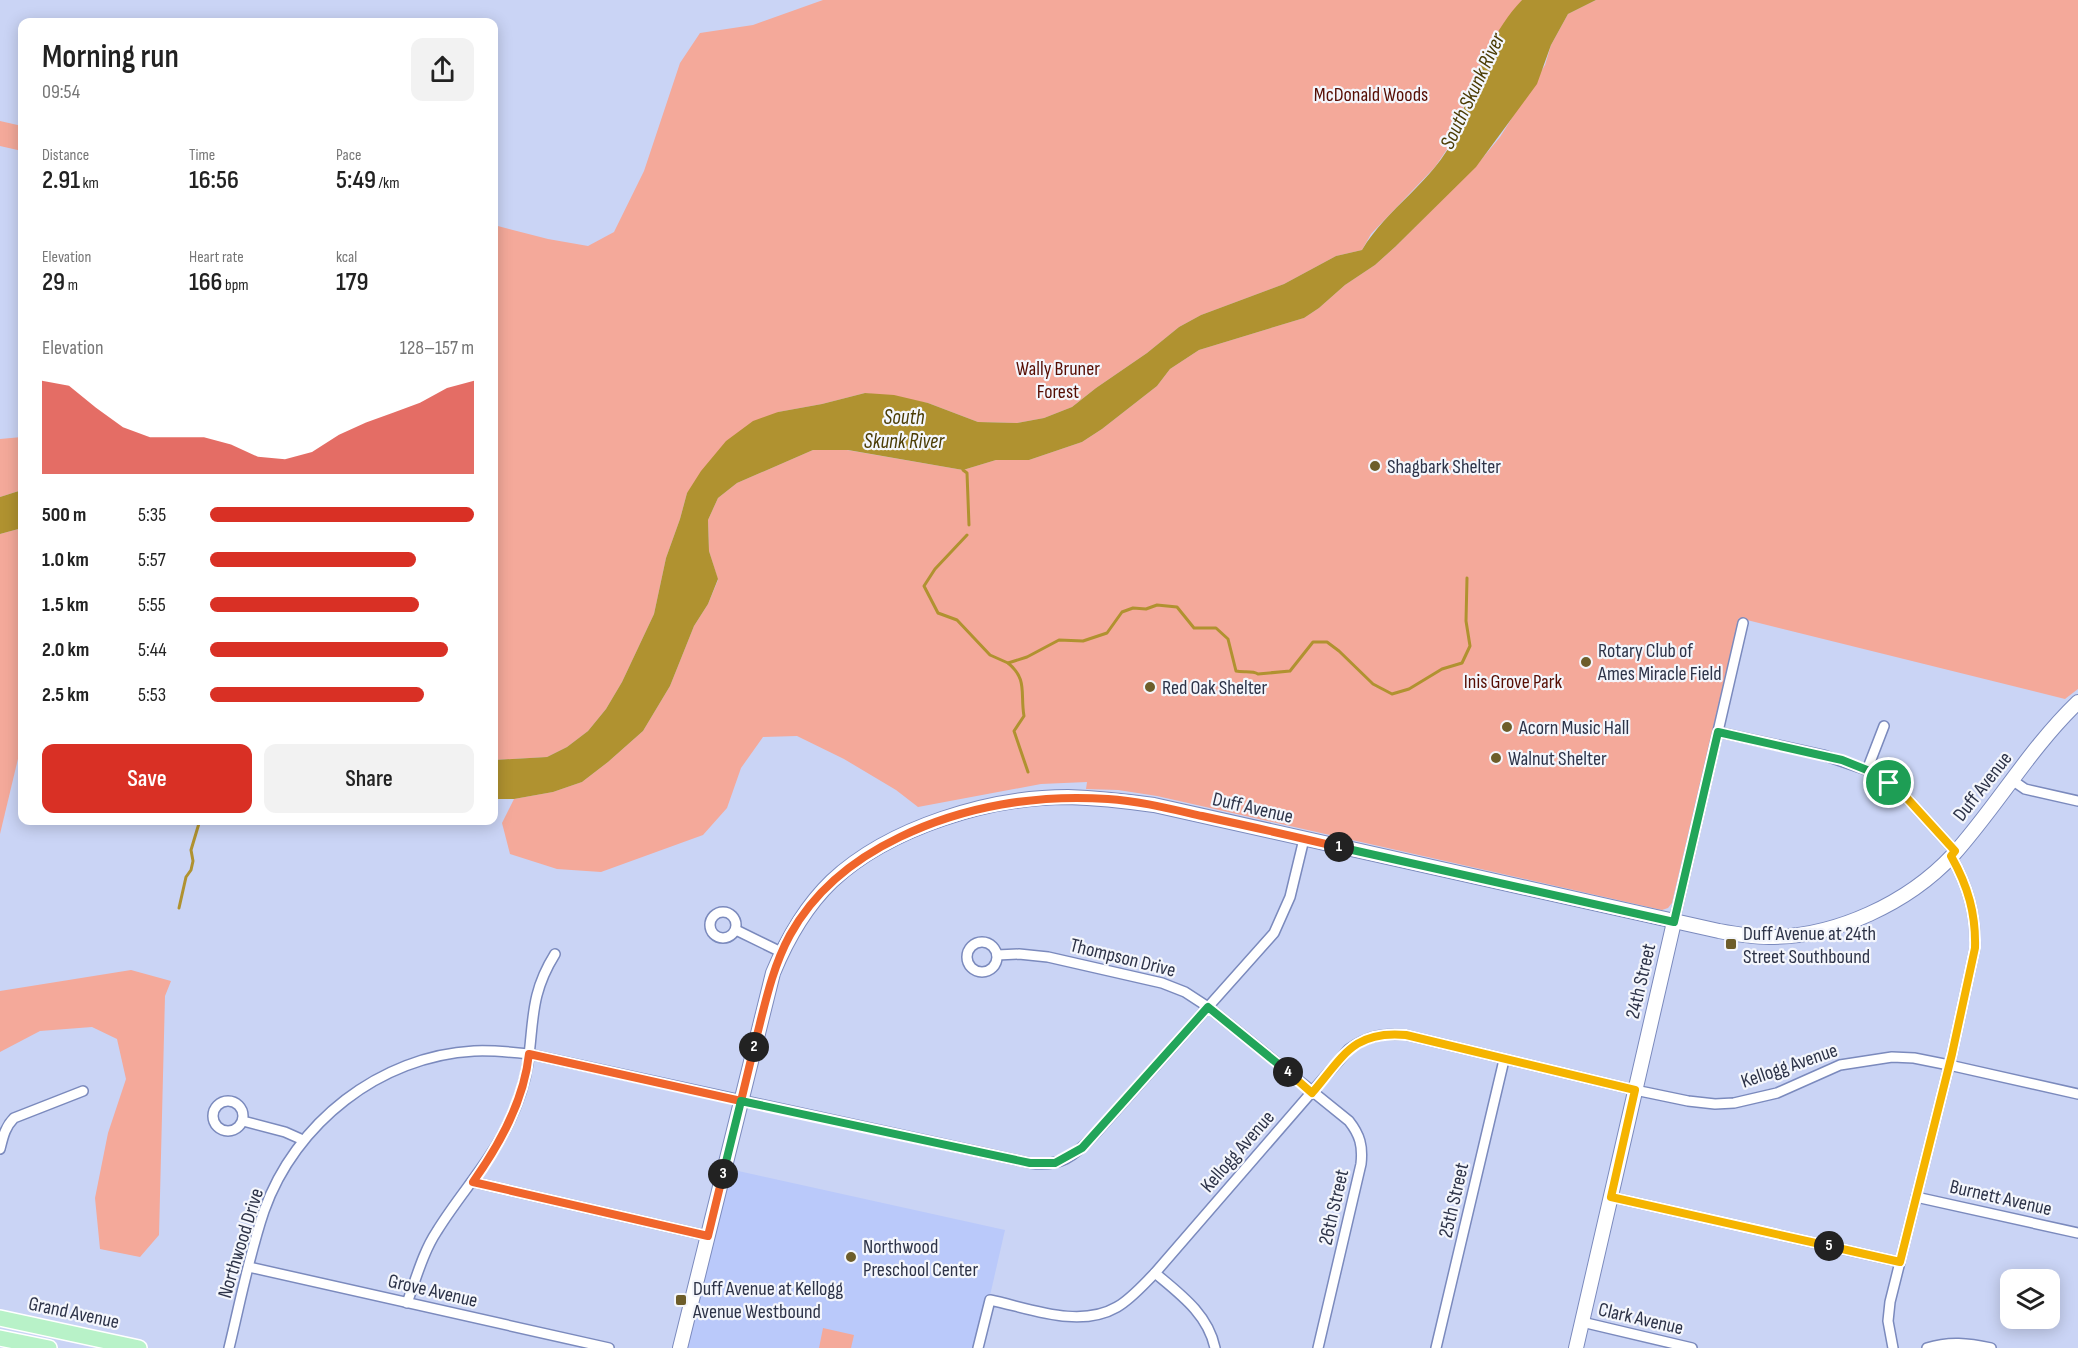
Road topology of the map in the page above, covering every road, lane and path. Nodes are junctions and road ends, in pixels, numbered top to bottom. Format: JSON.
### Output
{"nodes":[{"id":1,"x":1743,"y":623,"type":"dead end"},
{"id":2,"x":2078,"y":702,"type":"edge"},
{"id":3,"x":1884,"y":726,"type":"dead end"},
{"id":4,"x":1718,"y":732,"type":"junction"},
{"id":5,"x":1867,"y":770,"type":"junction"},
{"id":6,"x":2012,"y":780,"type":"junction"},
{"id":7,"x":2078,"y":801,"type":"edge"},
{"id":8,"x":1304,"y":839,"type":"junction"},
{"id":9,"x":1953,"y":854,"type":"junction"},
{"id":10,"x":1674,"y":922,"type":"junction"},
{"id":11,"x":736,"y":930,"type":"dead end"},
{"id":12,"x":781,"y":952,"type":"junction"},
{"id":13,"x":555,"y":954,"type":"dead end"},
{"id":14,"x":997,"y":955,"type":"dead end"},
{"id":15,"x":1208,"y":1007,"type":"junction"},
{"id":16,"x":529,"y":1054,"type":"junction"},
{"id":17,"x":1504,"y":1059,"type":"junction"},
{"id":18,"x":1949,"y":1065,"type":"junction"},
{"id":19,"x":1635,"y":1090,"type":"junction"},
{"id":20,"x":83,"y":1091,"type":"dead end"},
{"id":21,"x":1312,"y":1093,"type":"junction"},
{"id":22,"x":2078,"y":1094,"type":"edge"},
{"id":23,"x":741,"y":1101,"type":"junction"},
{"id":24,"x":243,"y":1121,"type":"dead end"},
{"id":25,"x":303,"y":1140,"type":"junction"},
{"id":26,"x":0,"y":1149,"type":"edge"},
{"id":27,"x":473,"y":1182,"type":"junction"},
{"id":28,"x":1611,"y":1197,"type":"junction"},
{"id":29,"x":1916,"y":1197,"type":"junction"},
{"id":30,"x":2078,"y":1233,"type":"edge"},
{"id":31,"x":708,"y":1236,"type":"junction"},
{"id":32,"x":1900,"y":1262,"type":"junction"},
{"id":33,"x":249,"y":1268,"type":"junction"},
{"id":34,"x":1155,"y":1273,"type":"junction"},
{"id":35,"x":407,"y":1303,"type":"junction"},
{"id":36,"x":0,"y":1318,"type":"edge"},
{"id":37,"x":1582,"y":1322,"type":"junction"},
{"id":38,"x":0,"y":1338,"type":"edge"},
{"id":39,"x":49,"y":1348,"type":"edge"},
{"id":40,"x":139,"y":1348,"type":"edge"},
{"id":41,"x":229,"y":1348,"type":"edge"},
{"id":42,"x":609,"y":1348,"type":"edge"},
{"id":43,"x":680,"y":1348,"type":"edge"},
{"id":44,"x":978,"y":1348,"type":"edge"},
{"id":45,"x":1215,"y":1348,"type":"edge"},
{"id":46,"x":1318,"y":1348,"type":"edge"},
{"id":47,"x":1436,"y":1348,"type":"edge"},
{"id":48,"x":1576,"y":1348,"type":"edge"},
{"id":49,"x":1692,"y":1348,"type":"edge"},
{"id":50,"x":1893,"y":1348,"type":"edge"},
{"id":51,"x":1927,"y":1348,"type":"edge"},
{"id":52,"x":1991,"y":1348,"type":"edge"}],
"edges":[{"from":1,"to":4,"type":"street","name":"24th Street"},
{"from":2,"to":6,"type":"main road","name":"Duff Avenue"},
{"from":3,"to":5,"type":"street"},
{"from":4,"to":5,"type":"street"},
{"from":4,"to":10,"type":"street","name":"24th Street"},
{"from":5,"to":9,"type":"street"},
{"from":6,"to":7,"type":"street"},
{"from":6,"to":9,"type":"main road","name":"Duff Avenue"},
{"from":8,"to":10,"type":"main road","name":"Duff Avenue"},
{"from":8,"to":12,"type":"main road","name":"Duff Avenue"},
{"from":8,"to":15,"type":"street","name":"Northwood Drive"},
{"from":9,"to":10,"type":"main road","name":"Duff Avenue"},
{"from":9,"to":18,"type":"street"},
{"from":10,"to":19,"type":"main road","name":"24th Street"},
{"from":11,"to":12,"type":"street"},
{"from":12,"to":23,"type":"main road","name":"Duff Avenue"},
{"from":13,"to":16,"type":"street"},
{"from":14,"to":15,"type":"street","name":"Thompson Drive"},
{"from":15,"to":21,"type":"street","name":"Thompson Drive"},
{"from":15,"to":23,"type":"street","name":"Northwood Drive"},
{"from":16,"to":23,"type":"street","name":"Northwood Drive"},
{"from":16,"to":25,"type":"street","name":"Northwood Drive"},
{"from":16,"to":27,"type":"street"},
{"from":17,"to":19,"type":"street","name":"Kellogg Avenue"},
{"from":17,"to":21,"type":"street","name":"Kellogg Avenue"},
{"from":17,"to":47,"type":"street","name":"25th Street"},
{"from":18,"to":19,"type":"street","name":"Kellogg Avenue"},
{"from":18,"to":22,"type":"street","name":"Kellogg Avenue"},
{"from":18,"to":29,"type":"street"},
{"from":19,"to":28,"type":"main road","name":"24th Street"},
{"from":20,"to":26,"type":"street"},
{"from":21,"to":34,"type":"street","name":"Kellogg Avenue"},
{"from":21,"to":46,"type":"street","name":"26th Street"},
{"from":23,"to":31,"type":"main road","name":"Duff Avenue"},
{"from":24,"to":25,"type":"street"},
{"from":25,"to":33,"type":"street","name":"Northwood Drive"},
{"from":27,"to":31,"type":"street"},
{"from":27,"to":35,"type":"street"},
{"from":28,"to":32,"type":"street"},
{"from":28,"to":37,"type":"main road","name":"24th Street"},
{"from":29,"to":30,"type":"street","name":"Burnett Avenue"},
{"from":29,"to":32,"type":"street"},
{"from":31,"to":43,"type":"main road","name":"Duff Avenue"},
{"from":32,"to":50,"type":"street"},
{"from":33,"to":35,"type":"street","name":"Grove Avenue"},
{"from":33,"to":41,"type":"street","name":"Northwood Drive"},
{"from":34,"to":44,"type":"street","name":"Kellogg Avenue"},
{"from":34,"to":45,"type":"street"},
{"from":35,"to":42,"type":"street","name":"Grove Avenue"},
{"from":36,"to":40,"type":"main road","name":"Grand Avenue"},
{"from":37,"to":48,"type":"main road","name":"24th Street"},
{"from":37,"to":49,"type":"street","name":"Clark Avenue"},
{"from":38,"to":39,"type":"main road","name":"Grand Avenue"},
{"from":51,"to":52,"type":"street"}]}
